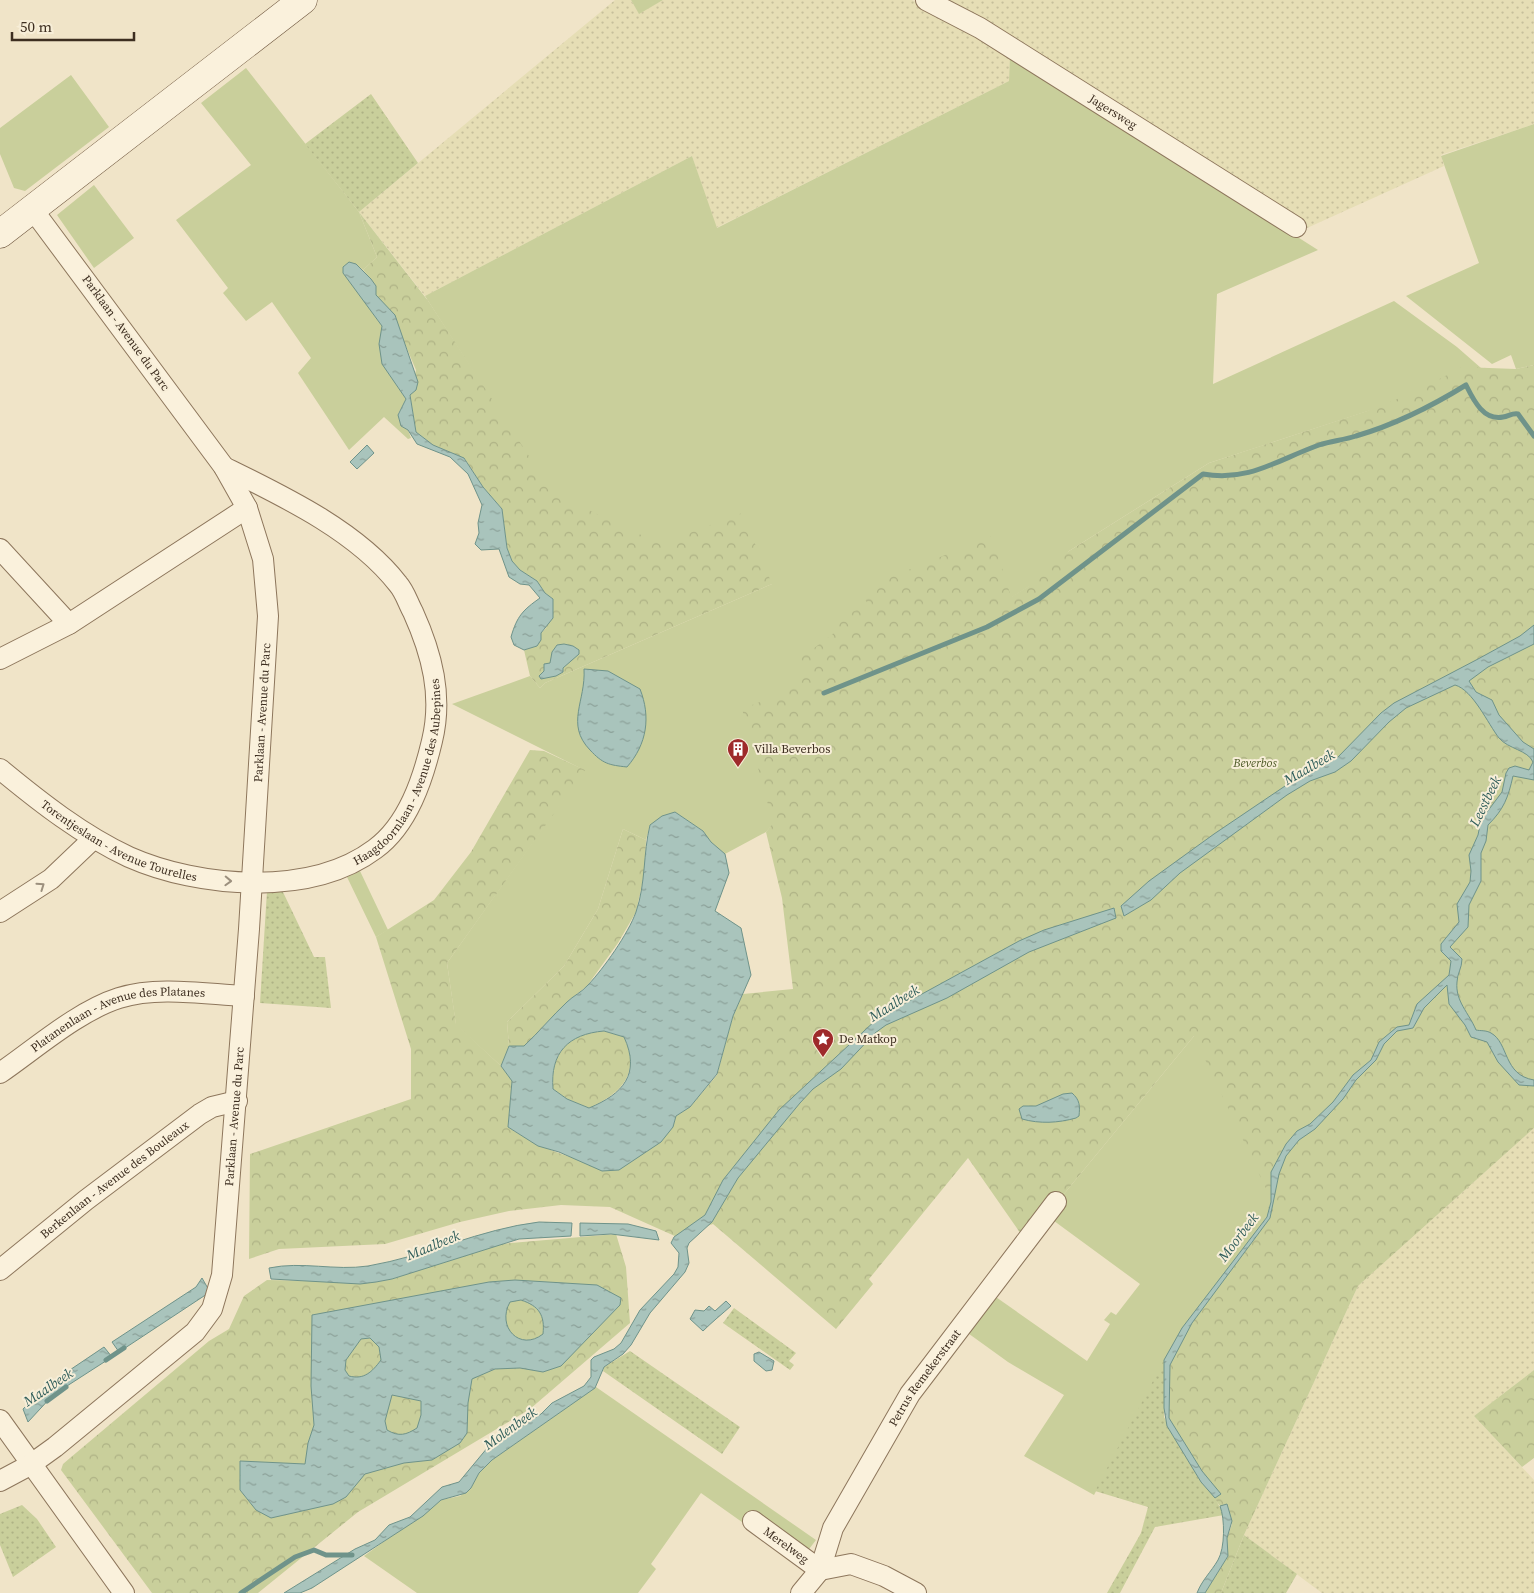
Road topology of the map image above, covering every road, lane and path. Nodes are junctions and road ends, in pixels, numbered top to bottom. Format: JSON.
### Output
{"nodes":[{"id":1,"x":303,"y":0,"type":"edge"},
{"id":2,"x":926,"y":0,"type":"edge"},
{"id":3,"x":38,"y":218,"type":"dead end"},
{"id":4,"x":1296,"y":227,"type":"dead end"},
{"id":5,"x":0,"y":234,"type":"edge"},
{"id":6,"x":224,"y":467,"type":"junction"},
{"id":7,"x":247,"y":508,"type":"junction"},
{"id":8,"x":0,"y":548,"type":"edge"},
{"id":9,"x":68,"y":624,"type":"junction"},
{"id":10,"x":0,"y":659,"type":"edge"},
{"id":11,"x":0,"y":769,"type":"edge"},
{"id":12,"x":93,"y":839,"type":"junction"},
{"id":13,"x":252,"y":882,"type":"junction"},
{"id":14,"x":0,"y":912,"type":"edge"},
{"id":15,"x":244,"y":996,"type":"junction"},
{"id":16,"x":0,"y":1073,"type":"edge"},
{"id":17,"x":237,"y":1101,"type":"junction"},
{"id":18,"x":1056,"y":1202,"type":"dead end"},
{"id":19,"x":0,"y":1270,"type":"edge"},
{"id":20,"x":0,"y":1420,"type":"edge"},
{"id":21,"x":30,"y":1465,"type":"junction"},
{"id":22,"x":0,"y":1481,"type":"edge"},
{"id":23,"x":753,"y":1521,"type":"dead end"},
{"id":24,"x":820,"y":1570,"type":"junction"},
{"id":25,"x":124,"y":1593,"type":"edge"},
{"id":26,"x":801,"y":1593,"type":"edge"},
{"id":27,"x":916,"y":1593,"type":"edge"}],
"edges":[{"from":1,"to":5,"type":"street"},
{"from":2,"to":4,"type":"street","name":"Jagersweg"},
{"from":3,"to":6,"type":"street","name":"Parklaan - Avenue du Parc"},
{"from":6,"to":7,"type":"street","name":"Parklaan - Avenue du Parc"},
{"from":6,"to":13,"type":"street","name":"Haagdoornlaan - Avenue des Aubepines"},
{"from":7,"to":9,"type":"street"},
{"from":7,"to":13,"type":"street","name":"Parklaan - Avenue du Parc"},
{"from":8,"to":9,"type":"street"},
{"from":9,"to":10,"type":"street"},
{"from":11,"to":12,"type":"street","name":"Torentjeslaan - Avenue Tourelles"},
{"from":12,"to":13,"type":"street","name":"Torentjeslaan - Avenue Tourelles","one_way":true},
{"from":14,"to":12,"type":"street","one_way":true},
{"from":13,"to":15,"type":"street","name":"Parklaan - Avenue du Parc"},
{"from":15,"to":16,"type":"street","name":"Platanenlaan - Avenue des Platanes"},
{"from":15,"to":17,"type":"street","name":"Parklaan - Avenue du Parc"},
{"from":17,"to":19,"type":"street","name":"Berkenlaan - Avenue des Bouleaux"},
{"from":17,"to":21,"type":"street","name":"Parklaan - Avenue du Parc"},
{"from":18,"to":24,"type":"street","name":"Petrus Remekerstraat"},
{"from":20,"to":21,"type":"street"},
{"from":21,"to":22,"type":"street","name":"Parklaan - Avenue du Parc"},
{"from":21,"to":25,"type":"street"},
{"from":23,"to":24,"type":"street","name":"Merelweg"},
{"from":24,"to":26,"type":"street"},
{"from":24,"to":27,"type":"street"}]}
